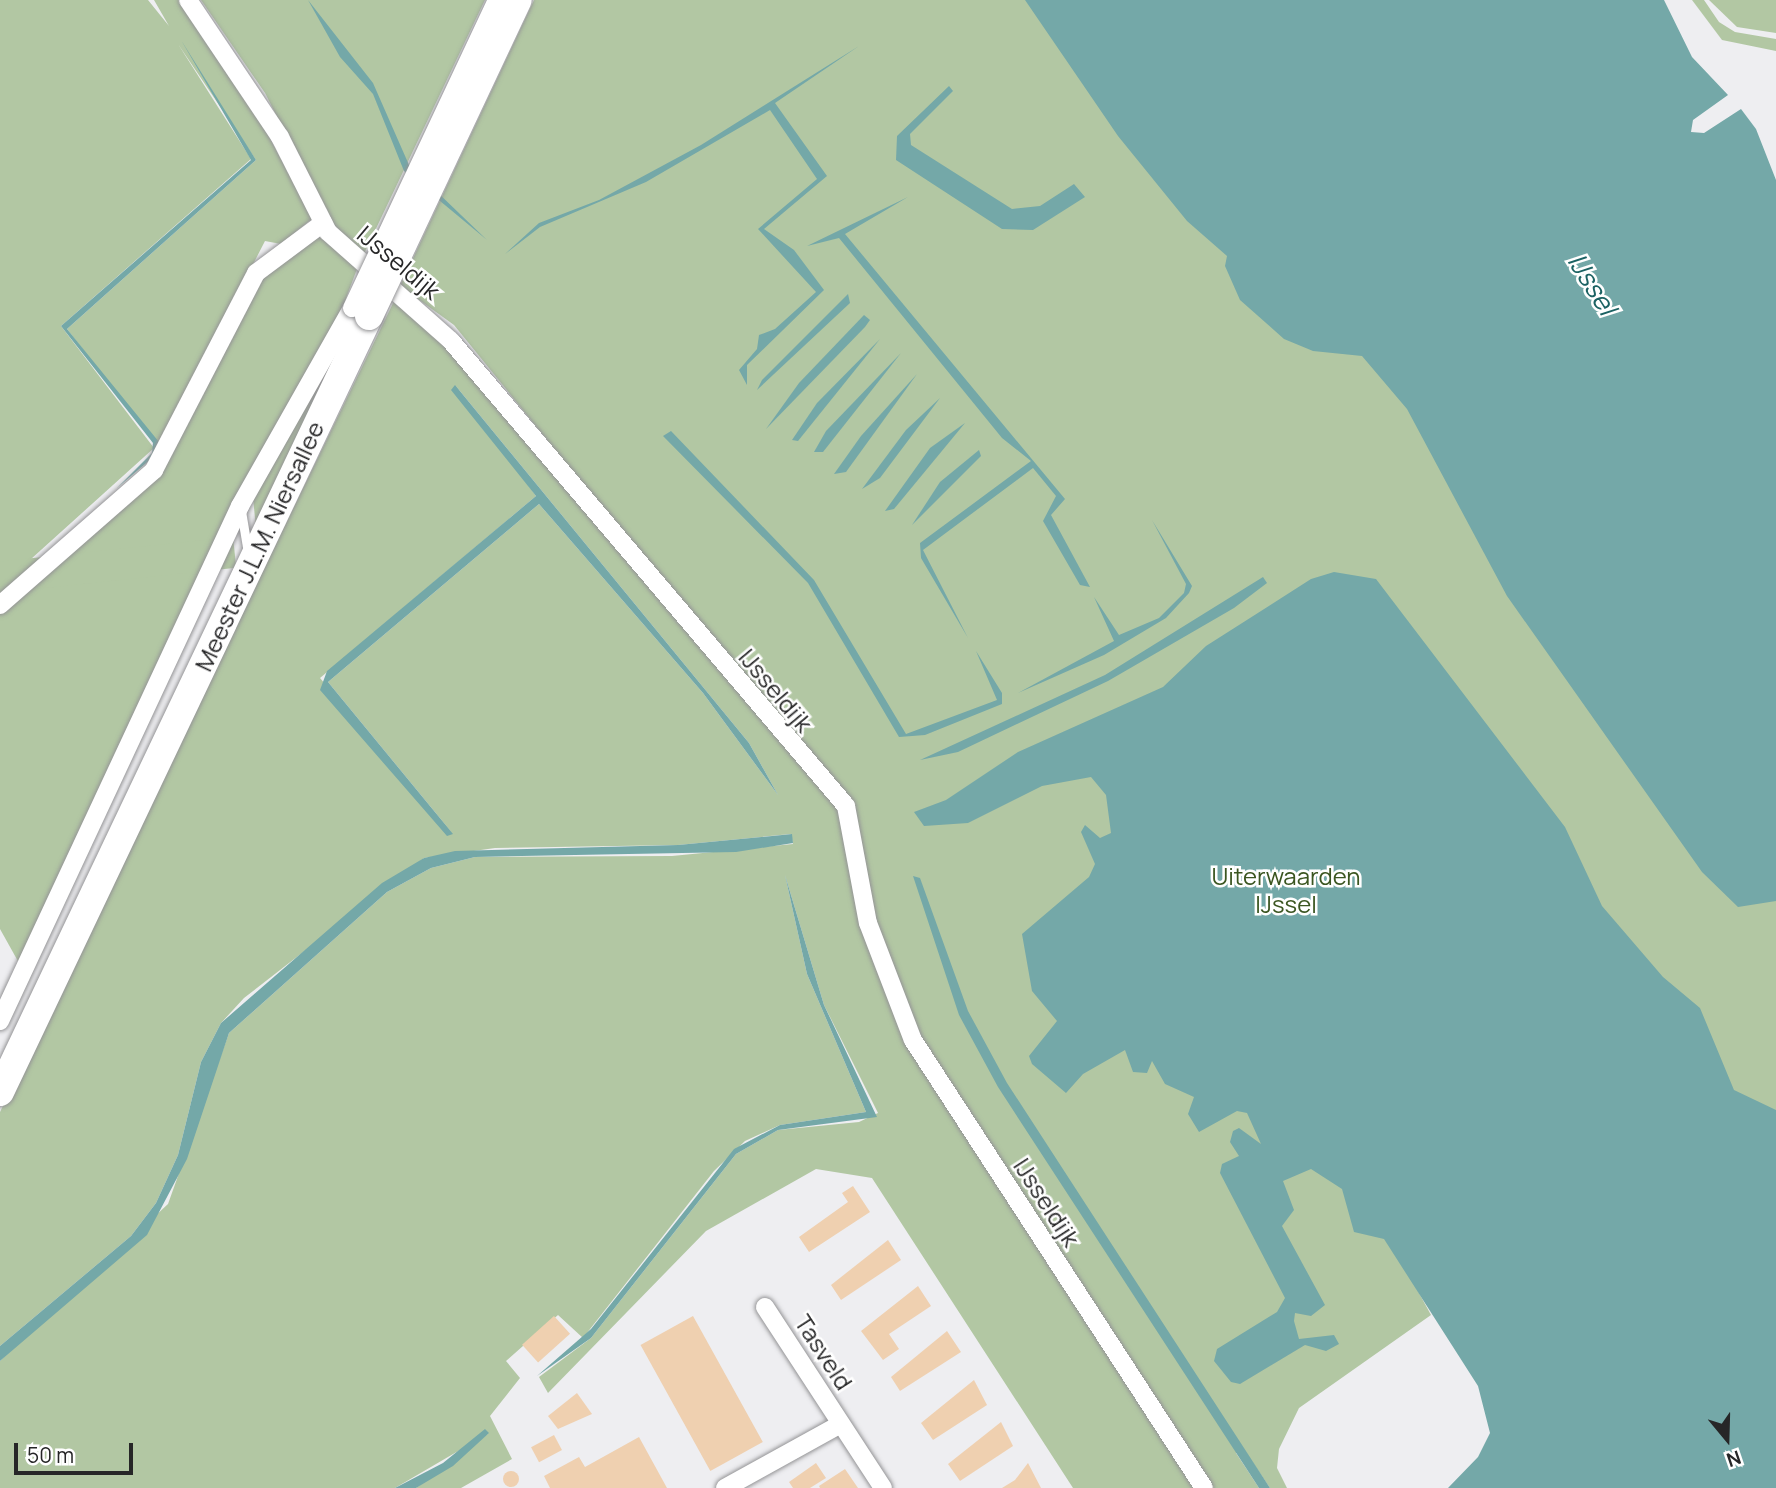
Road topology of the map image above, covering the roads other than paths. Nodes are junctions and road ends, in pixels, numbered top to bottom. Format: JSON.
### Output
{"nodes":[{"id":1,"x":188,"y":0,"type":"edge"},
{"id":2,"x":497,"y":0,"type":"edge"},
{"id":3,"x":518,"y":0,"type":"edge"},
{"id":4,"x":323,"y":223,"type":"junction"},
{"id":5,"x":360,"y":312,"type":"junction"},
{"id":6,"x":240,"y":506,"type":"junction"},
{"id":7,"x":250,"y":565,"type":"junction"},
{"id":8,"x":0,"y":604,"type":"edge"},
{"id":9,"x":0,"y":1021,"type":"edge"},
{"id":10,"x":0,"y":1092,"type":"edge"},
{"id":11,"x":765,"y":1307,"type":"dead end"},
{"id":12,"x":841,"y":1424,"type":"junction"},
{"id":13,"x":725,"y":1488,"type":"edge"},
{"id":14,"x":883,"y":1488,"type":"edge"},
{"id":15,"x":1204,"y":1488,"type":"edge"}],
"edges":[{"from":1,"to":4,"type":"street","name":"IJsseldijk"},
{"from":2,"to":5,"type":"street","name":"Meester J.L.M. Niersallee","bridge":true},
{"from":3,"to":5,"type":"main road","name":"Meester J.L.M. Niersallee","bridge":true},
{"from":4,"to":8,"type":"street"},
{"from":4,"to":15,"type":"street","name":"IJsseldijk"},
{"from":5,"to":6,"type":"street","name":"Meester J.L.M. Niersallee"},
{"from":5,"to":7,"type":"main road","name":"Meester J.L.M. Niersallee"},
{"from":6,"to":7,"type":"lane"},
{"from":6,"to":9,"type":"street","name":"Meester J.L.M. Niersallee"},
{"from":7,"to":10,"type":"main road","name":"Meester J.L.M. Niersallee"},
{"from":11,"to":12,"type":"street","name":"Tasveld"},
{"from":12,"to":13,"type":"street","name":"Tasveld"},
{"from":12,"to":14,"type":"street","name":"Tasveld"}]}
